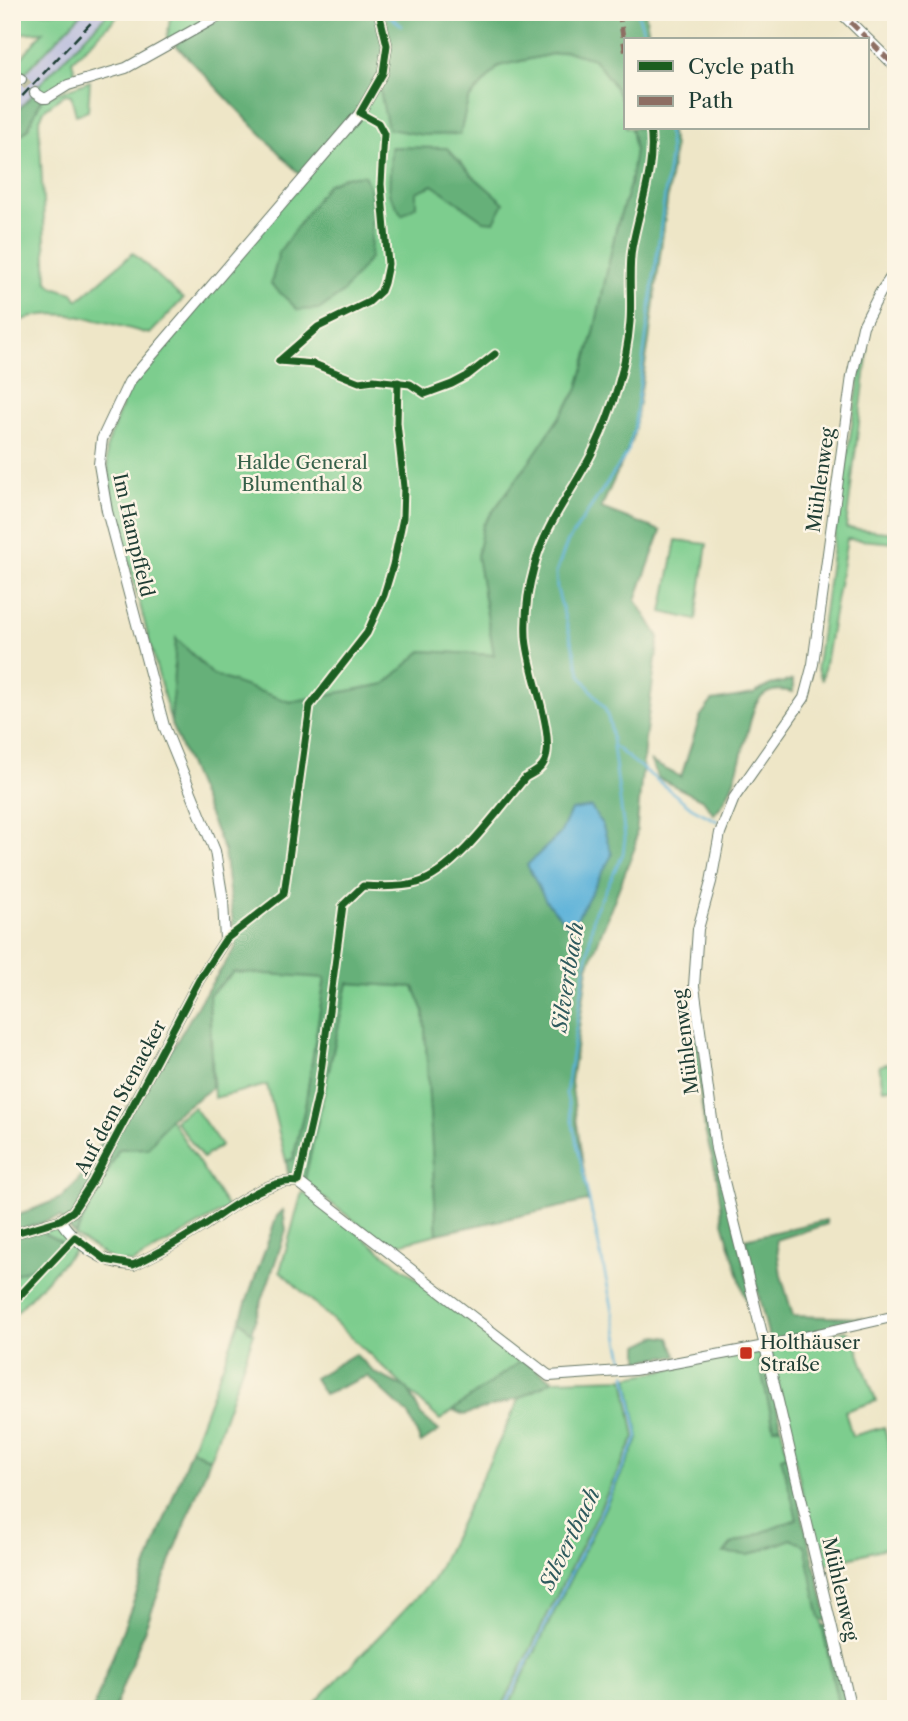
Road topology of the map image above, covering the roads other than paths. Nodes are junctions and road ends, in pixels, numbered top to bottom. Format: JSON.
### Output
{"nodes":[{"id":1,"x":226,"y":12,"type":"edge"},
{"id":2,"x":379,"y":12,"type":"edge"},
{"id":3,"x":840,"y":12,"type":"edge"},
{"id":4,"x":851,"y":16,"type":"edge"},
{"id":5,"x":896,"y":67,"type":"edge"},
{"id":6,"x":35,"y":93,"type":"dead end"},
{"id":7,"x":896,"y":270,"type":"edge"},
{"id":8,"x":225,"y":940,"type":"joint"},
{"id":9,"x":61,"y":1220,"type":"junction"},
{"id":10,"x":12,"y":1234,"type":"edge"},
{"id":11,"x":896,"y":1316,"type":"edge"},
{"id":12,"x":765,"y":1346,"type":"junction"},
{"id":13,"x":851,"y":1709,"type":"edge"}],
"edges":[{"from":1,"to":6,"type":"street"},
{"from":2,"to":8,"type":"street","name":"Im Hampffeld"},
{"from":3,"to":4,"type":"street"},
{"from":4,"to":5,"type":"street"},
{"from":7,"to":12,"type":"street","name":"Mühlenweg"},
{"from":8,"to":9,"type":"street","name":"Auf dem Stenacker"},
{"from":9,"to":10,"type":"street"},
{"from":9,"to":12,"type":"street"},
{"from":11,"to":12,"type":"street"},
{"from":12,"to":13,"type":"street","name":"Mühlenweg"}]}
